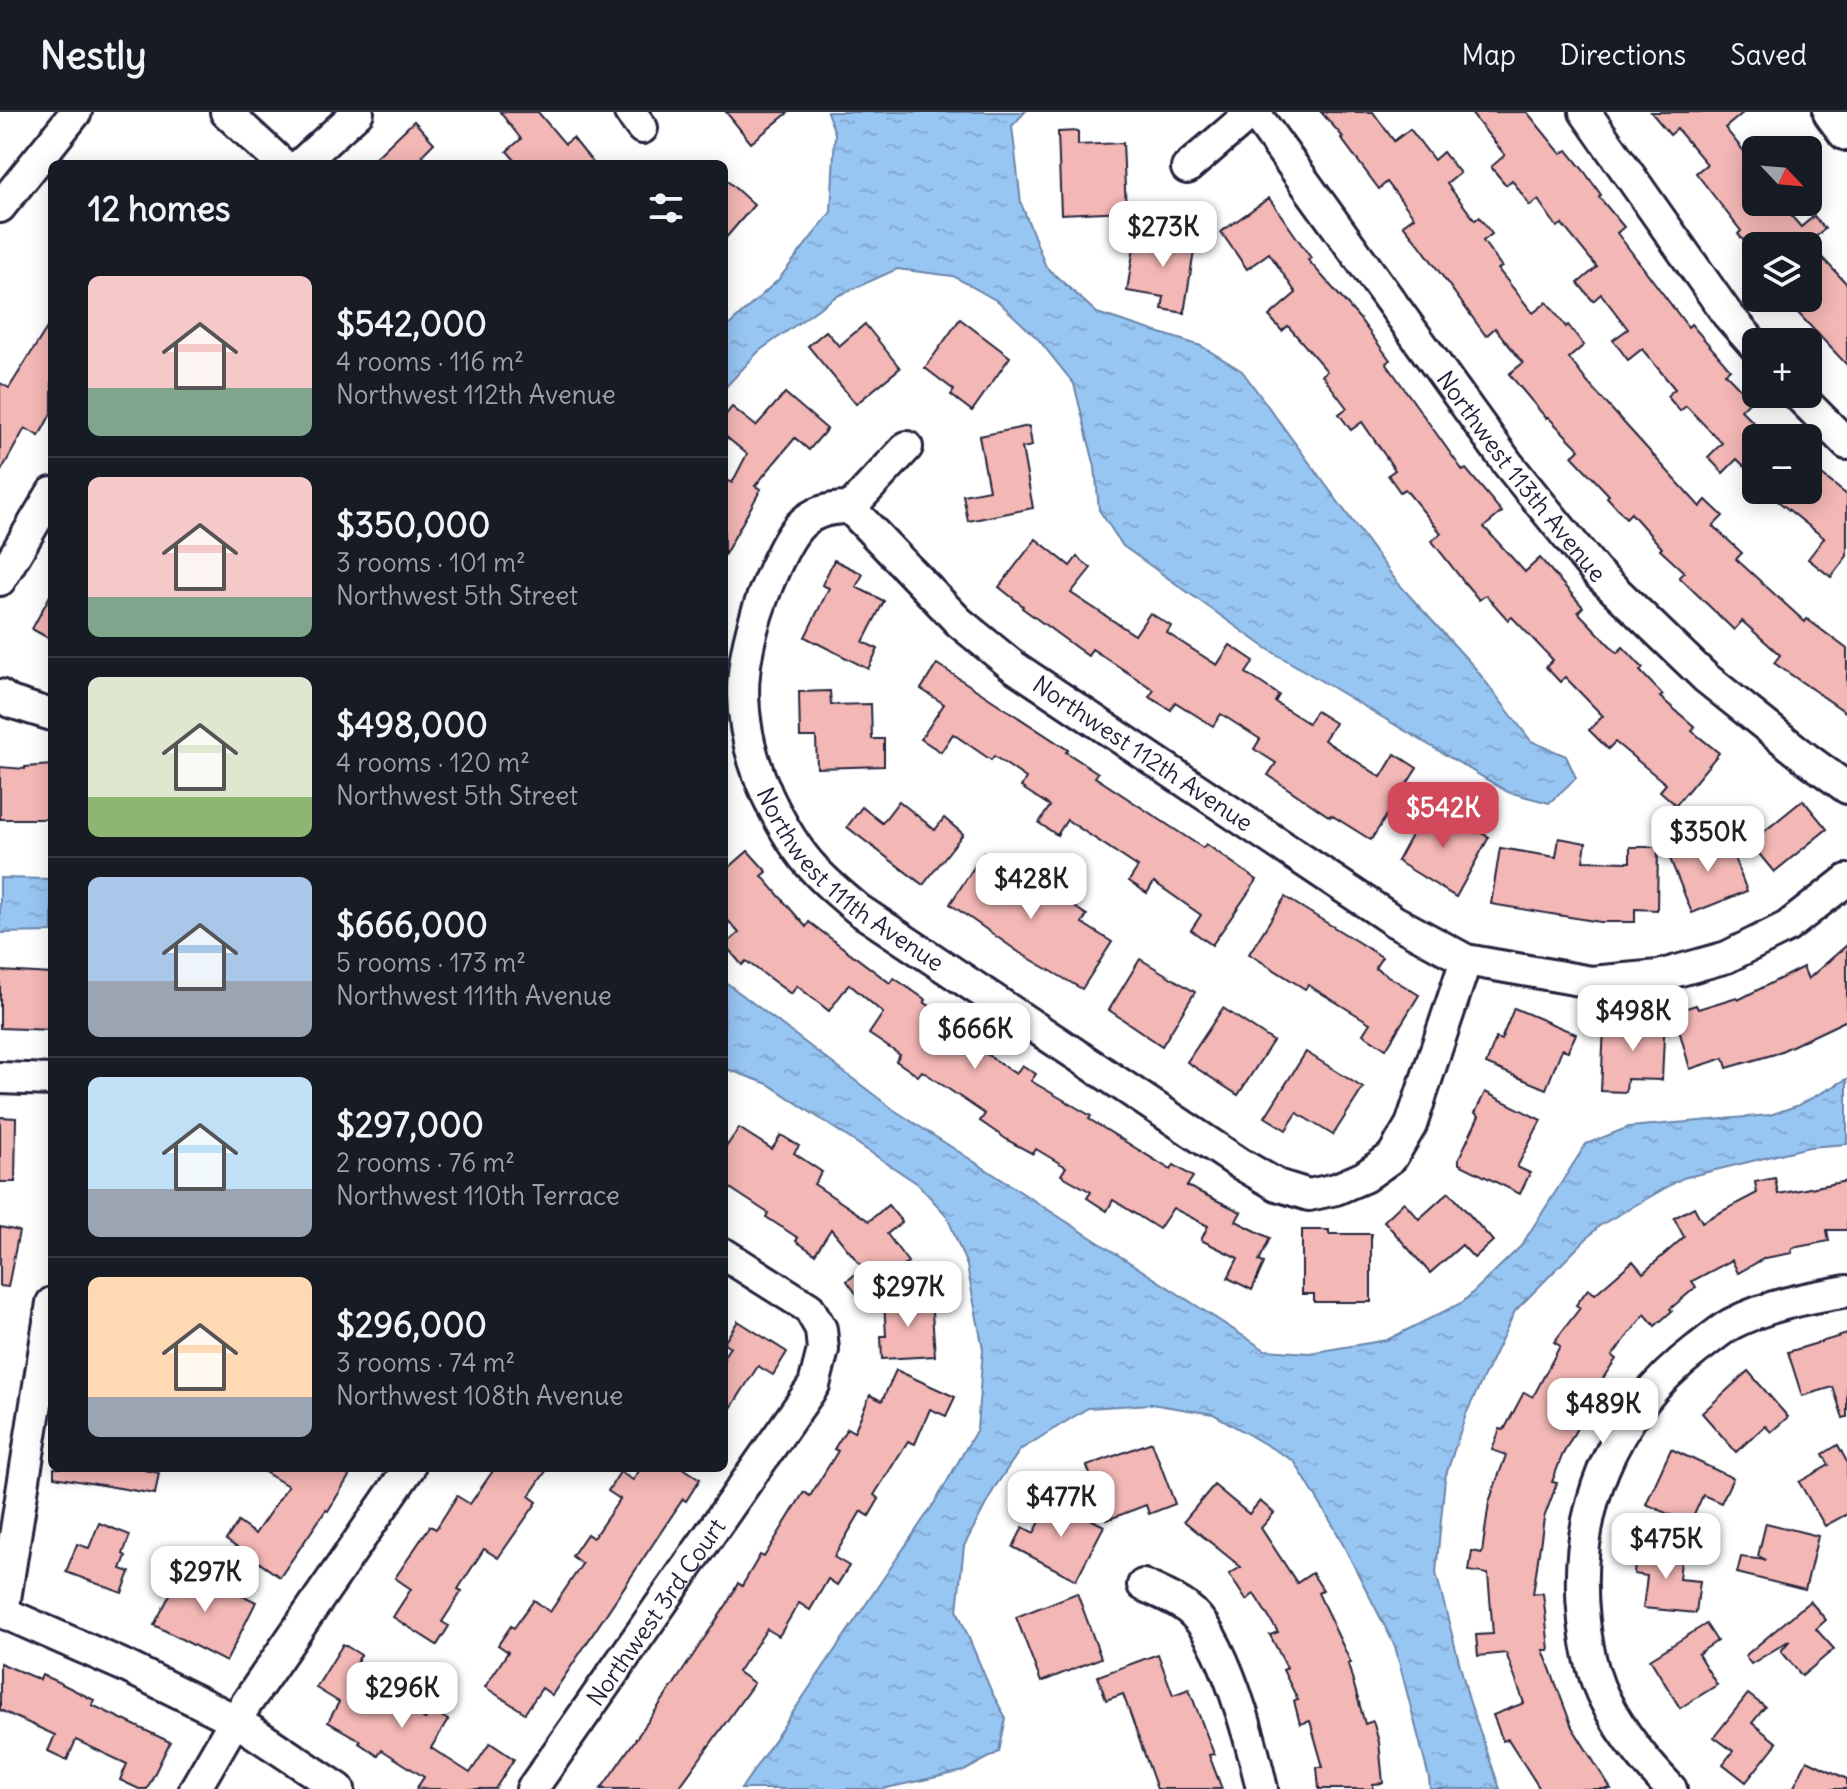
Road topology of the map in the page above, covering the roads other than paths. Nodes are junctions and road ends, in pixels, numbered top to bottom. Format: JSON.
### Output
{"nodes":[{"id":1,"x":76,"y":112,"type":"edge"},
{"id":2,"x":226,"y":112,"type":"edge"},
{"id":3,"x":358,"y":112,"type":"edge"},
{"id":4,"x":1253,"y":112,"type":"edge"},
{"id":5,"x":1585,"y":112,"type":"edge"},
{"id":6,"x":1833,"y":112,"type":"edge"},
{"id":7,"x":1847,"y":131,"type":"edge"},
{"id":8,"x":278,"y":160,"type":"edge"},
{"id":9,"x":305,"y":160,"type":"edge"},
{"id":10,"x":1187,"y":168,"type":"dead end"},
{"id":11,"x":0,"y":207,"type":"edge"},
{"id":12,"x":1742,"y":331,"type":"edge"},
{"id":13,"x":1811,"y":408,"type":"edge"},
{"id":14,"x":1847,"y":444,"type":"edge"},
{"id":15,"x":907,"y":447,"type":"dead end"},
{"id":16,"x":48,"y":500,"type":"edge"},
{"id":17,"x":850,"y":508,"type":"junction"},
{"id":18,"x":0,"y":580,"type":"edge"},
{"id":19,"x":0,"y":695,"type":"edge"},
{"id":20,"x":48,"y":714,"type":"edge"},
{"id":21,"x":1847,"y":788,"type":"edge"},
{"id":22,"x":1847,"y":880,"type":"edge"},
{"id":23,"x":1466,"y":960,"type":"junction"},
{"id":24,"x":0,"y":1078,"type":"edge"},
{"id":25,"x":48,"y":1080,"type":"edge"},
{"id":26,"x":728,"y":1257,"type":"edge"},
{"id":27,"x":1847,"y":1291,"type":"edge"},
{"id":28,"x":48,"y":1328,"type":"edge"},
{"id":29,"x":406,"y":1472,"type":"edge"},
{"id":30,"x":1143,"y":1585,"type":"dead end"},
{"id":31,"x":2,"y":1612,"type":"edge"},
{"id":32,"x":235,"y":1720,"type":"junction"},
{"id":33,"x":195,"y":1789,"type":"edge"},
{"id":34,"x":339,"y":1789,"type":"edge"},
{"id":35,"x":532,"y":1789,"type":"edge"},
{"id":36,"x":1262,"y":1789,"type":"edge"},
{"id":37,"x":1671,"y":1789,"type":"edge"}],
"edges":[{"from":1,"to":11,"type":"street"},
{"from":2,"to":8,"type":"street"},
{"from":3,"to":9,"type":"street"},
{"from":4,"to":10,"type":"street"},
{"from":4,"to":21,"type":"street","name":"Northwest 113th Avenue"},
{"from":5,"to":12,"type":"street"},
{"from":6,"to":7,"type":"main road"},
{"from":13,"to":14,"type":"street"},
{"from":15,"to":17,"type":"street"},
{"from":16,"to":18,"type":"street"},
{"from":17,"to":23,"type":"street","name":"Northwest 112th Avenue"},
{"from":17,"to":23,"type":"street","name":"Northwest 111th Avenue"},
{"from":19,"to":20,"type":"street"},
{"from":22,"to":23,"type":"street","name":"Northwest 112th Avenue"},
{"from":24,"to":25,"type":"street"},
{"from":26,"to":35,"type":"street","name":"Northwest 3rd Court"},
{"from":27,"to":37,"type":"street"},
{"from":28,"to":31,"type":"street"},
{"from":29,"to":32,"type":"street"},
{"from":30,"to":36,"type":"street"},
{"from":31,"to":32,"type":"street"},
{"from":32,"to":33,"type":"street"},
{"from":32,"to":34,"type":"street"}]}
